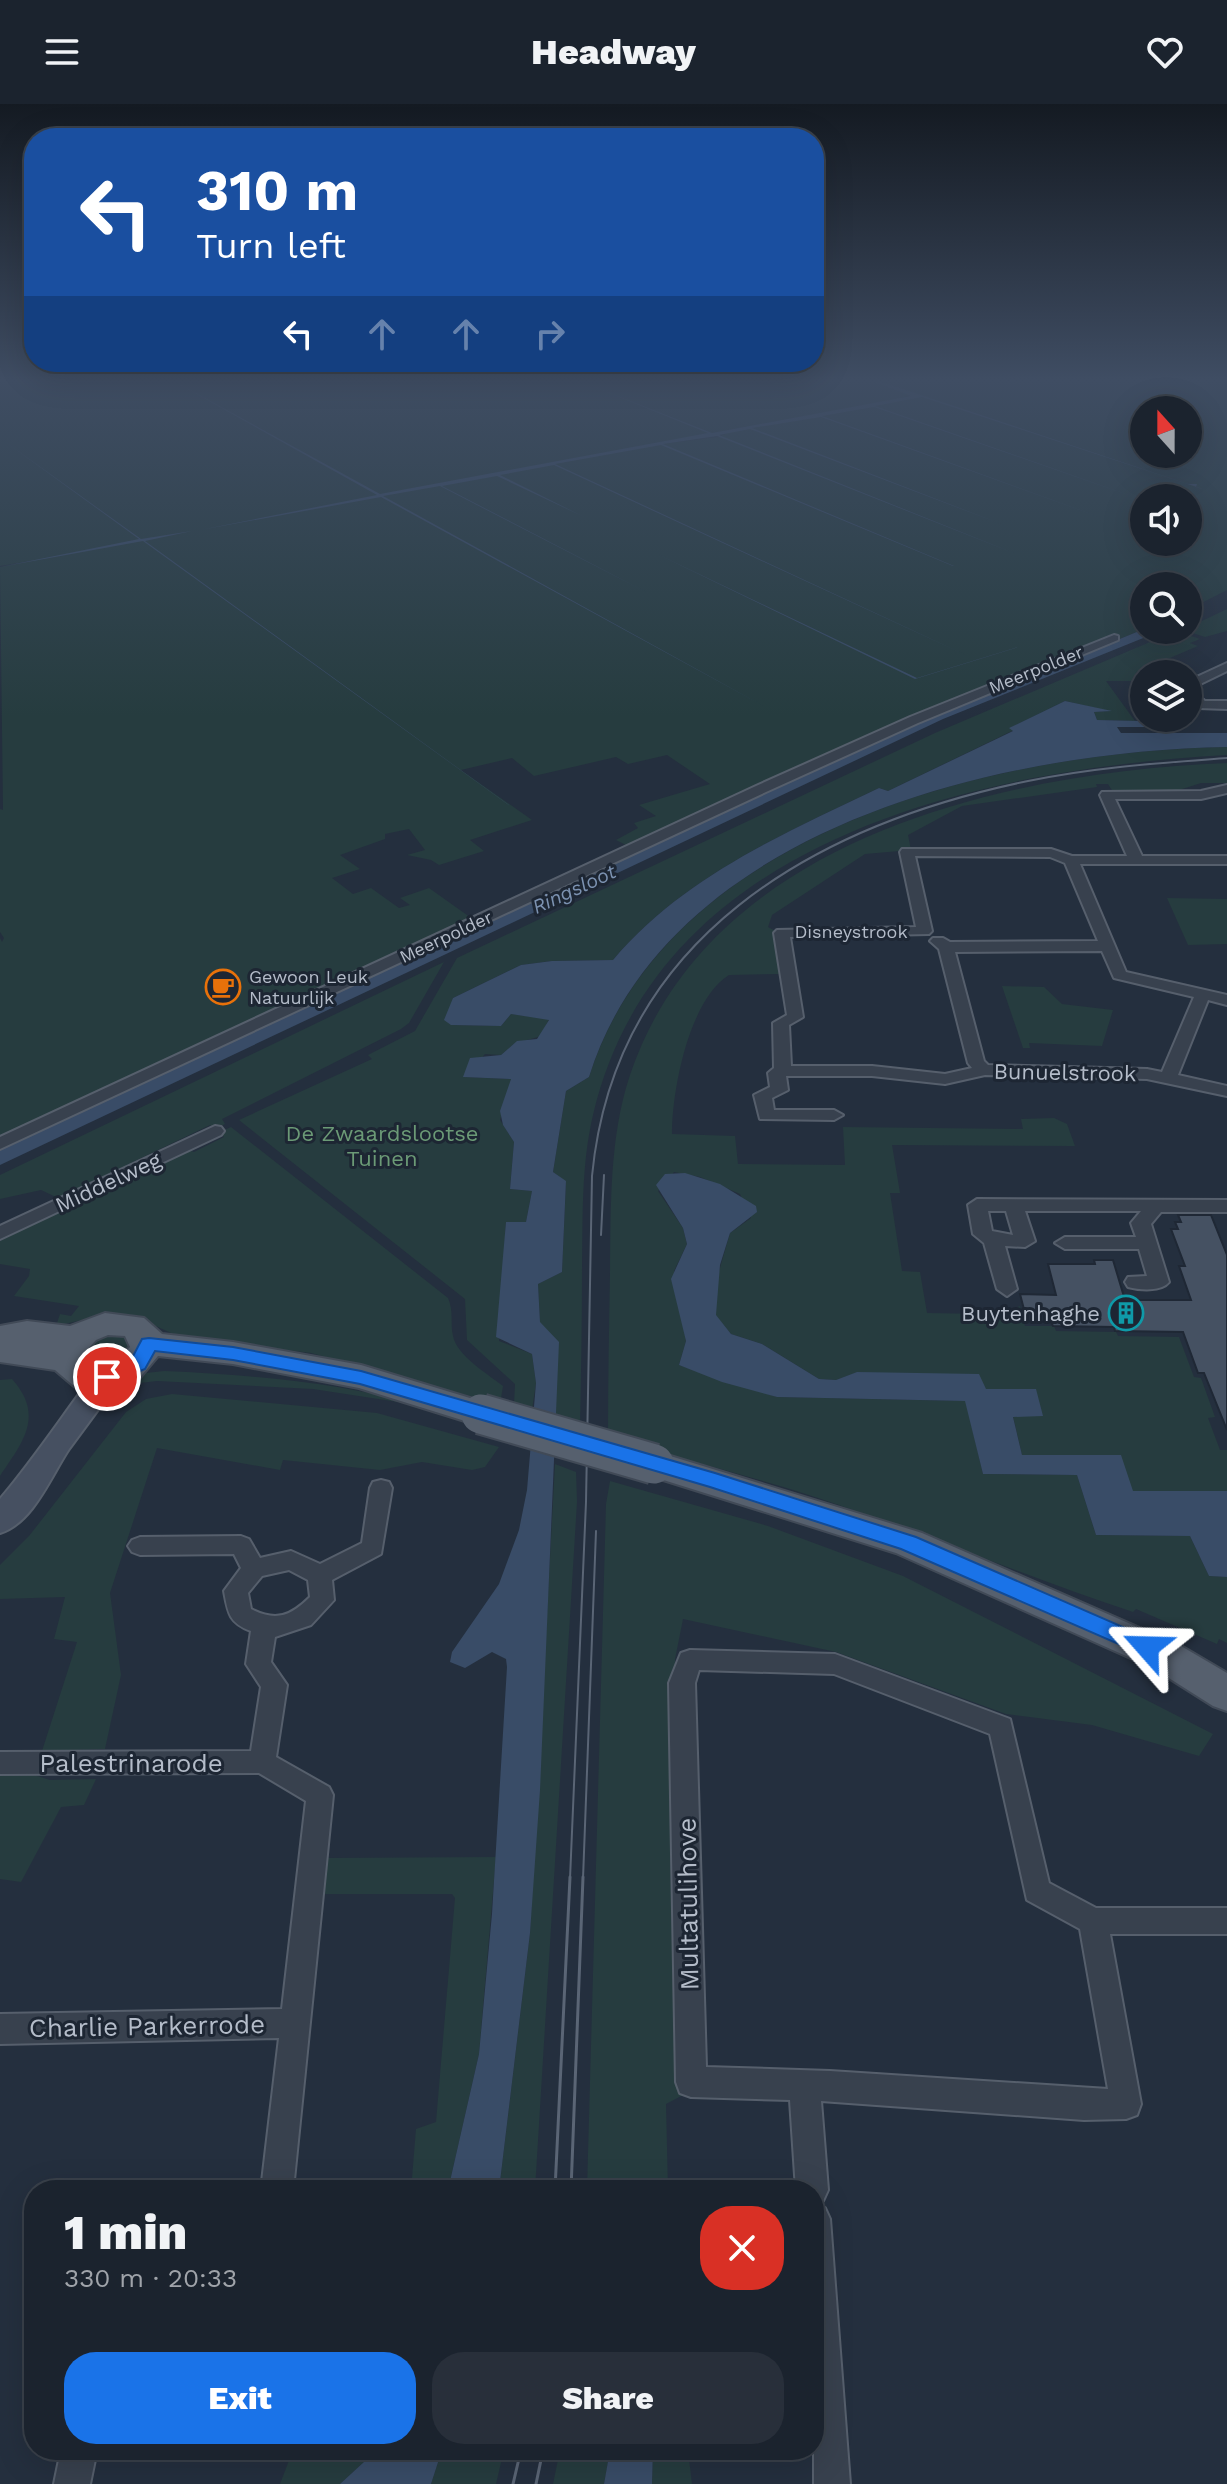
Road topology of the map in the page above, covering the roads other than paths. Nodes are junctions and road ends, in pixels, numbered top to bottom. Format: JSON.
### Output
{"nodes":[{"id":1,"x":1114,"y":638,"type":"dead end"},
{"id":2,"x":1227,"y":666,"type":"edge"},
{"id":3,"x":1202,"y":679,"type":"edge"},
{"id":4,"x":1202,"y":705,"type":"edge"},
{"id":5,"x":1227,"y":705,"type":"edge"},
{"id":6,"x":1226,"y":790,"type":"edge"},
{"id":7,"x":1136,"y":859,"type":"junction"},
{"id":8,"x":1071,"y":860,"type":"junction"},
{"id":9,"x":1227,"y":860,"type":"edge"},
{"id":10,"x":924,"y":931,"type":"junction"},
{"id":11,"x":1108,"y":946,"type":"junction"},
{"id":12,"x":946,"y":947,"type":"junction"},
{"id":13,"x":1203,"y":994,"type":"junction"},
{"id":14,"x":1227,"y":1000,"type":"edge"},
{"id":15,"x":983,"y":1070,"type":"junction"},
{"id":16,"x":783,"y":1071,"type":"junction"},
{"id":17,"x":1168,"y":1078,"type":"junction"},
{"id":18,"x":1227,"y":1091,"type":"edge"},
{"id":19,"x":834,"y":1115,"type":"dead end"},
{"id":20,"x":215,"y":1131,"type":"dead end"},
{"id":21,"x":0,"y":1144,"type":"edge"},
{"id":22,"x":1014,"y":1205,"type":"junction"},
{"id":23,"x":1156,"y":1206,"type":"junction"},
{"id":24,"x":1227,"y":1206,"type":"edge"},
{"id":25,"x":0,"y":1233,"type":"edge"},
{"id":26,"x":993,"y":1240,"type":"junction"},
{"id":27,"x":1065,"y":1243,"type":"dead end"},
{"id":28,"x":1147,"y":1243,"type":"junction"},
{"id":29,"x":1135,"y":1282,"type":"dead end"},
{"id":30,"x":1007,"y":1289,"type":"dead end"},
{"id":31,"x":0,"y":1339,"type":"edge"},
{"id":32,"x":144,"y":1354,"type":"junction"},
{"id":33,"x":82,"y":1362,"type":"junction"},
{"id":34,"x":381,"y":1488,"type":"dead end"},
{"id":35,"x":0,"y":1521,"type":"edge"},
{"id":36,"x":140,"y":1546,"type":"dead end"},
{"id":37,"x":254,"y":1569,"type":"junction"},
{"id":38,"x":320,"y":1575,"type":"junction"},
{"id":39,"x":264,"y":1629,"type":"junction"},
{"id":40,"x":1167,"y":1657,"type":"junction"},
{"id":41,"x":1227,"y":1674,"type":"edge"},
{"id":42,"x":1227,"y":1694,"type":"edge"},
{"id":43,"x":262,"y":1762,"type":"junction"},
{"id":44,"x":0,"y":1763,"type":"edge"},
{"id":45,"x":1093,"y":1921,"type":"junction"},
{"id":46,"x":1227,"y":1921,"type":"edge"},
{"id":47,"x":293,"y":2023,"type":"junction"},
{"id":48,"x":0,"y":2029,"type":"edge"},
{"id":49,"x":804,"y":2085,"type":"junction"},
{"id":50,"x":278,"y":2180,"type":"edge"},
{"id":51,"x":811,"y":2180,"type":"edge"},
{"id":52,"x":824,"y":2366,"type":"edge"},
{"id":53,"x":77,"y":2460,"type":"edge"},
{"id":54,"x":72,"y":2484,"type":"edge"},
{"id":55,"x":832,"y":2484,"type":"edge"}],
"edges":[{"from":1,"to":21,"type":"street","name":"Meerpolder"},
{"from":2,"to":3,"type":"street"},
{"from":4,"to":5,"type":"street"},
{"from":6,"to":7,"type":"street"},
{"from":7,"to":8,"type":"street"},
{"from":7,"to":9,"type":"street"},
{"from":8,"to":10,"type":"street"},
{"from":8,"to":11,"type":"street"},
{"from":10,"to":12,"type":"street"},
{"from":10,"to":16,"type":"street","name":"Disneystrook"},
{"from":11,"to":12,"type":"street"},
{"from":11,"to":13,"type":"street"},
{"from":12,"to":15,"type":"street","name":"Bunuelstrook"},
{"from":13,"to":14,"type":"street"},
{"from":13,"to":17,"type":"street"},
{"from":15,"to":16,"type":"street"},
{"from":15,"to":17,"type":"street","name":"Bunuelstrook"},
{"from":16,"to":19,"type":"street"},
{"from":17,"to":18,"type":"street","name":"Bunuelstrook"},
{"from":20,"to":25,"type":"street","name":"Middelweg"},
{"from":22,"to":23,"type":"street"},
{"from":22,"to":26,"type":"street"},
{"from":22,"to":26,"type":"street"},
{"from":23,"to":24,"type":"street"},
{"from":23,"to":28,"type":"street"},
{"from":26,"to":30,"type":"street"},
{"from":27,"to":28,"type":"street"},
{"from":28,"to":29,"type":"street"},
{"from":31,"to":33,"type":"main road"},
{"from":32,"to":33,"type":"main road"},
{"from":32,"to":33,"type":"main road"},
{"from":32,"to":40,"type":"main road","bridge":true},
{"from":33,"to":35,"type":"street"},
{"from":34,"to":38,"type":"street"},
{"from":36,"to":37,"type":"street"},
{"from":37,"to":38,"type":"street"},
{"from":37,"to":39,"type":"street"},
{"from":38,"to":39,"type":"street"},
{"from":39,"to":43,"type":"street"},
{"from":40,"to":41,"type":"main road"},
{"from":40,"to":42,"type":"main road"},
{"from":43,"to":44,"type":"street","name":"Palestrinarode"},
{"from":43,"to":47,"type":"street","name":"Palestrinarode"},
{"from":45,"to":46,"type":"street","name":"Multatulihove"},
{"from":45,"to":49,"type":"street","name":"Multatulihove"},
{"from":45,"to":49,"type":"street","name":"Multatulihove"},
{"from":47,"to":48,"type":"street","name":"Charlie Parkerrode"},
{"from":47,"to":50,"type":"street"},
{"from":49,"to":51,"type":"street"},
{"from":52,"to":55,"type":"street"},
{"from":53,"to":54,"type":"street"}]}
